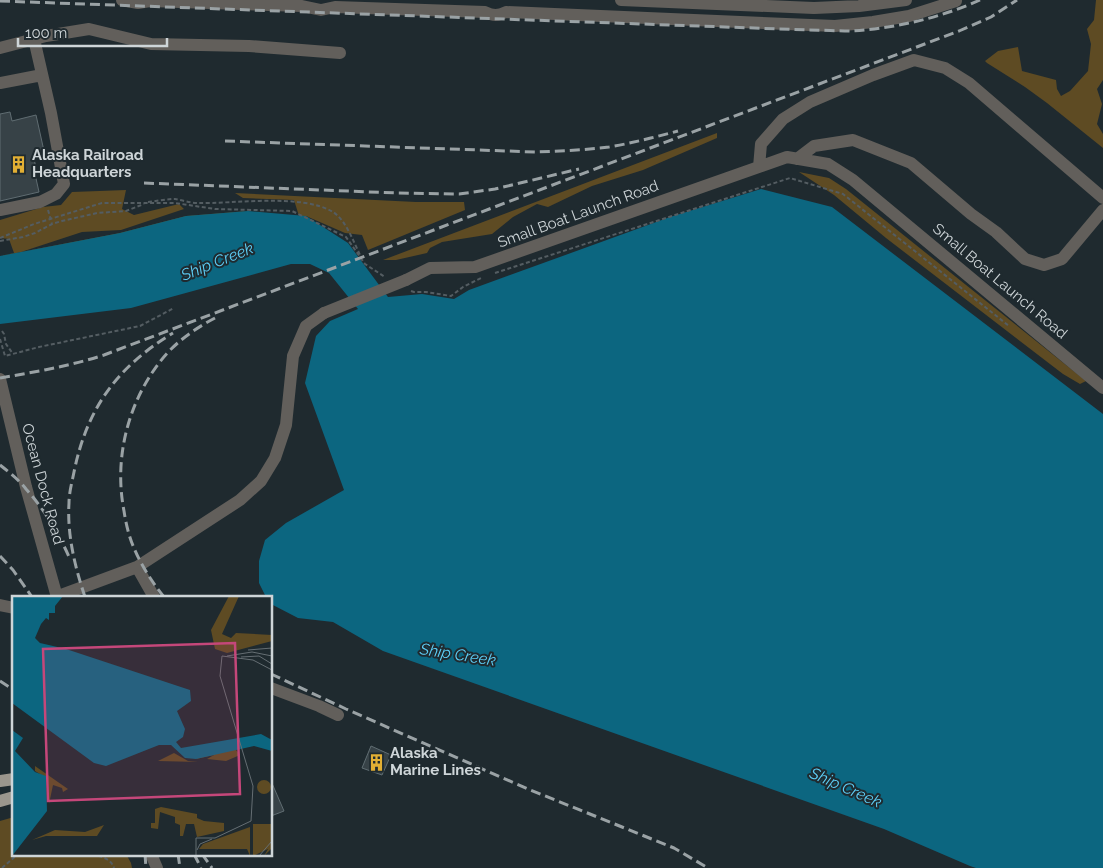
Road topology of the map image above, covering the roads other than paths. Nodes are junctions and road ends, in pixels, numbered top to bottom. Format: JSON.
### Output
{"nodes":[{"id":1,"x":122,"y":0,"type":"edge"},
{"id":2,"x":621,"y":0,"type":"edge"},
{"id":3,"x":906,"y":0,"type":"edge"},
{"id":4,"x":956,"y":1,"type":"edge"},
{"id":5,"x":909,"y":16,"type":"junction"},
{"id":6,"x":34,"y":39,"type":"junction"},
{"id":7,"x":0,"y":48,"type":"edge"},
{"id":8,"x":340,"y":53,"type":"dead end"},
{"id":9,"x":42,"y":75,"type":"junction"},
{"id":10,"x":0,"y":83,"type":"edge"},
{"id":11,"x":797,"y":159,"type":"junction"},
{"id":12,"x":759,"y":167,"type":"junction"},
{"id":13,"x":1103,"y":198,"type":"edge"},
{"id":14,"x":0,"y":210,"type":"edge"},
{"id":15,"x":1103,"y":210,"type":"edge"},
{"id":16,"x":0,"y":379,"type":"edge"},
{"id":17,"x":1103,"y":388,"type":"edge"},
{"id":18,"x":137,"y":567,"type":"junction"},
{"id":19,"x":57,"y":596,"type":"edge"},
{"id":20,"x":60,"y":596,"type":"edge"},
{"id":21,"x":153,"y":596,"type":"edge"},
{"id":22,"x":272,"y":688,"type":"edge"},
{"id":23,"x":338,"y":715,"type":"dead end"},
{"id":24,"x":152,"y":856,"type":"edge"},
{"id":25,"x":157,"y":868,"type":"edge"}],
"edges":[{"from":1,"to":5,"type":"street"},
{"from":2,"to":3,"type":"street"},
{"from":3,"to":5,"type":"street"},
{"from":4,"to":5,"type":"street"},
{"from":6,"to":7,"type":"street"},
{"from":6,"to":8,"type":"street"},
{"from":6,"to":9,"type":"street"},
{"from":9,"to":10,"type":"street"},
{"from":9,"to":14,"type":"street"},
{"from":11,"to":12,"type":"street","name":"Small Boat Launch Road"},
{"from":11,"to":15,"type":"street"},
{"from":11,"to":17,"type":"street","name":"Small Boat Launch Road"},
{"from":12,"to":13,"type":"street"},
{"from":12,"to":18,"type":"street","name":"Small Boat Launch Road","bridge":true},
{"from":16,"to":19,"type":"street","name":"Ocean Dock Road"},
{"from":18,"to":20,"type":"street","name":"Small Boat Launch Road"},
{"from":18,"to":21,"type":"street"},
{"from":22,"to":23,"type":"street"},
{"from":24,"to":25,"type":"street"}]}
